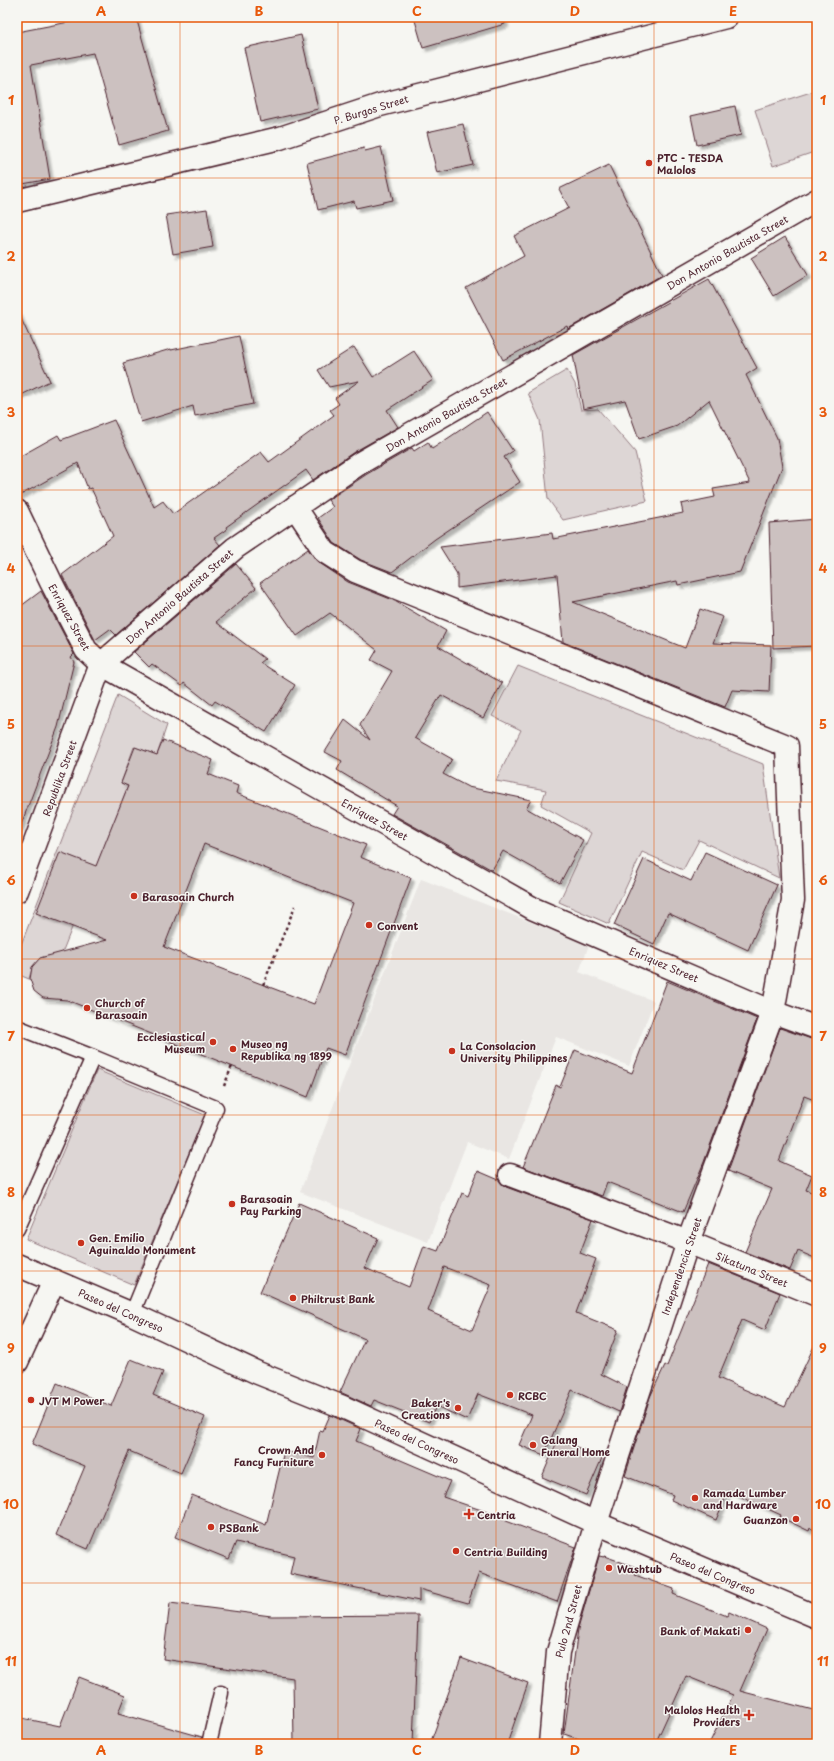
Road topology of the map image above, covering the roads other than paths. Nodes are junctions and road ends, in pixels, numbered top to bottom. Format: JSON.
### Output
{"nodes":[{"id":1,"x":726,"y":17,"type":"edge"},
{"id":2,"x":817,"y":200,"type":"edge"},
{"id":3,"x":17,"y":201,"type":"edge"},
{"id":4,"x":295,"y":507,"type":"junction"},
{"id":5,"x":17,"y":511,"type":"edge"},
{"id":6,"x":101,"y":664,"type":"junction"},
{"id":7,"x":17,"y":891,"type":"edge"},
{"id":8,"x":773,"y":1012,"type":"junction"},
{"id":9,"x":17,"y":1027,"type":"edge"},
{"id":10,"x":817,"y":1028,"type":"edge"},
{"id":11,"x":93,"y":1057,"type":"junction"},
{"id":12,"x":510,"y":1175,"type":"dead end"},
{"id":13,"x":17,"y":1229,"type":"edge"},
{"id":14,"x":688,"y":1242,"type":"junction"},
{"id":15,"x":17,"y":1265,"type":"edge"},
{"id":16,"x":54,"y":1281,"type":"junction"},
{"id":17,"x":817,"y":1295,"type":"edge"},
{"id":18,"x":132,"y":1314,"type":"junction"},
{"id":19,"x":17,"y":1362,"type":"edge"},
{"id":20,"x":596,"y":1523,"type":"junction"},
{"id":21,"x":817,"y":1617,"type":"edge"},
{"id":22,"x":221,"y":1693,"type":"dead end"},
{"id":23,"x":209,"y":1744,"type":"edge"},
{"id":24,"x":550,"y":1744,"type":"edge"}],
"edges":[{"from":1,"to":3,"type":"street","name":"P. Burgos Street"},
{"from":2,"to":4,"type":"street","name":"Don Antonio Bautista Street"},
{"from":4,"to":6,"type":"street","name":"Don Antonio Bautista Street"},
{"from":4,"to":8,"type":"street","name":"Independencia Street"},
{"from":5,"to":6,"type":"street","name":"Enriquez Street"},
{"from":6,"to":7,"type":"street","name":"Republika Street"},
{"from":6,"to":8,"type":"street","name":"Enriquez Street"},
{"from":8,"to":10,"type":"street","name":"Enriquez Street"},
{"from":8,"to":14,"type":"street","name":"Independencia Street"},
{"from":9,"to":11,"type":"lane"},
{"from":11,"to":13,"type":"lane"},
{"from":11,"to":18,"type":"lane"},
{"from":12,"to":14,"type":"street","name":"Sikatuna Street"},
{"from":14,"to":17,"type":"street","name":"Sikatuna Street"},
{"from":14,"to":20,"type":"street","name":"Independencia Street"},
{"from":15,"to":16,"type":"street","name":"Paseo del Congreso"},
{"from":16,"to":18,"type":"street","name":"Paseo del Congreso"},
{"from":16,"to":19,"type":"street"},
{"from":18,"to":20,"type":"street","name":"Paseo del Congreso"},
{"from":20,"to":21,"type":"street","name":"Paseo del Congreso"},
{"from":20,"to":24,"type":"street","name":"Pulo 2nd Street"},
{"from":22,"to":23,"type":"lane"}]}
